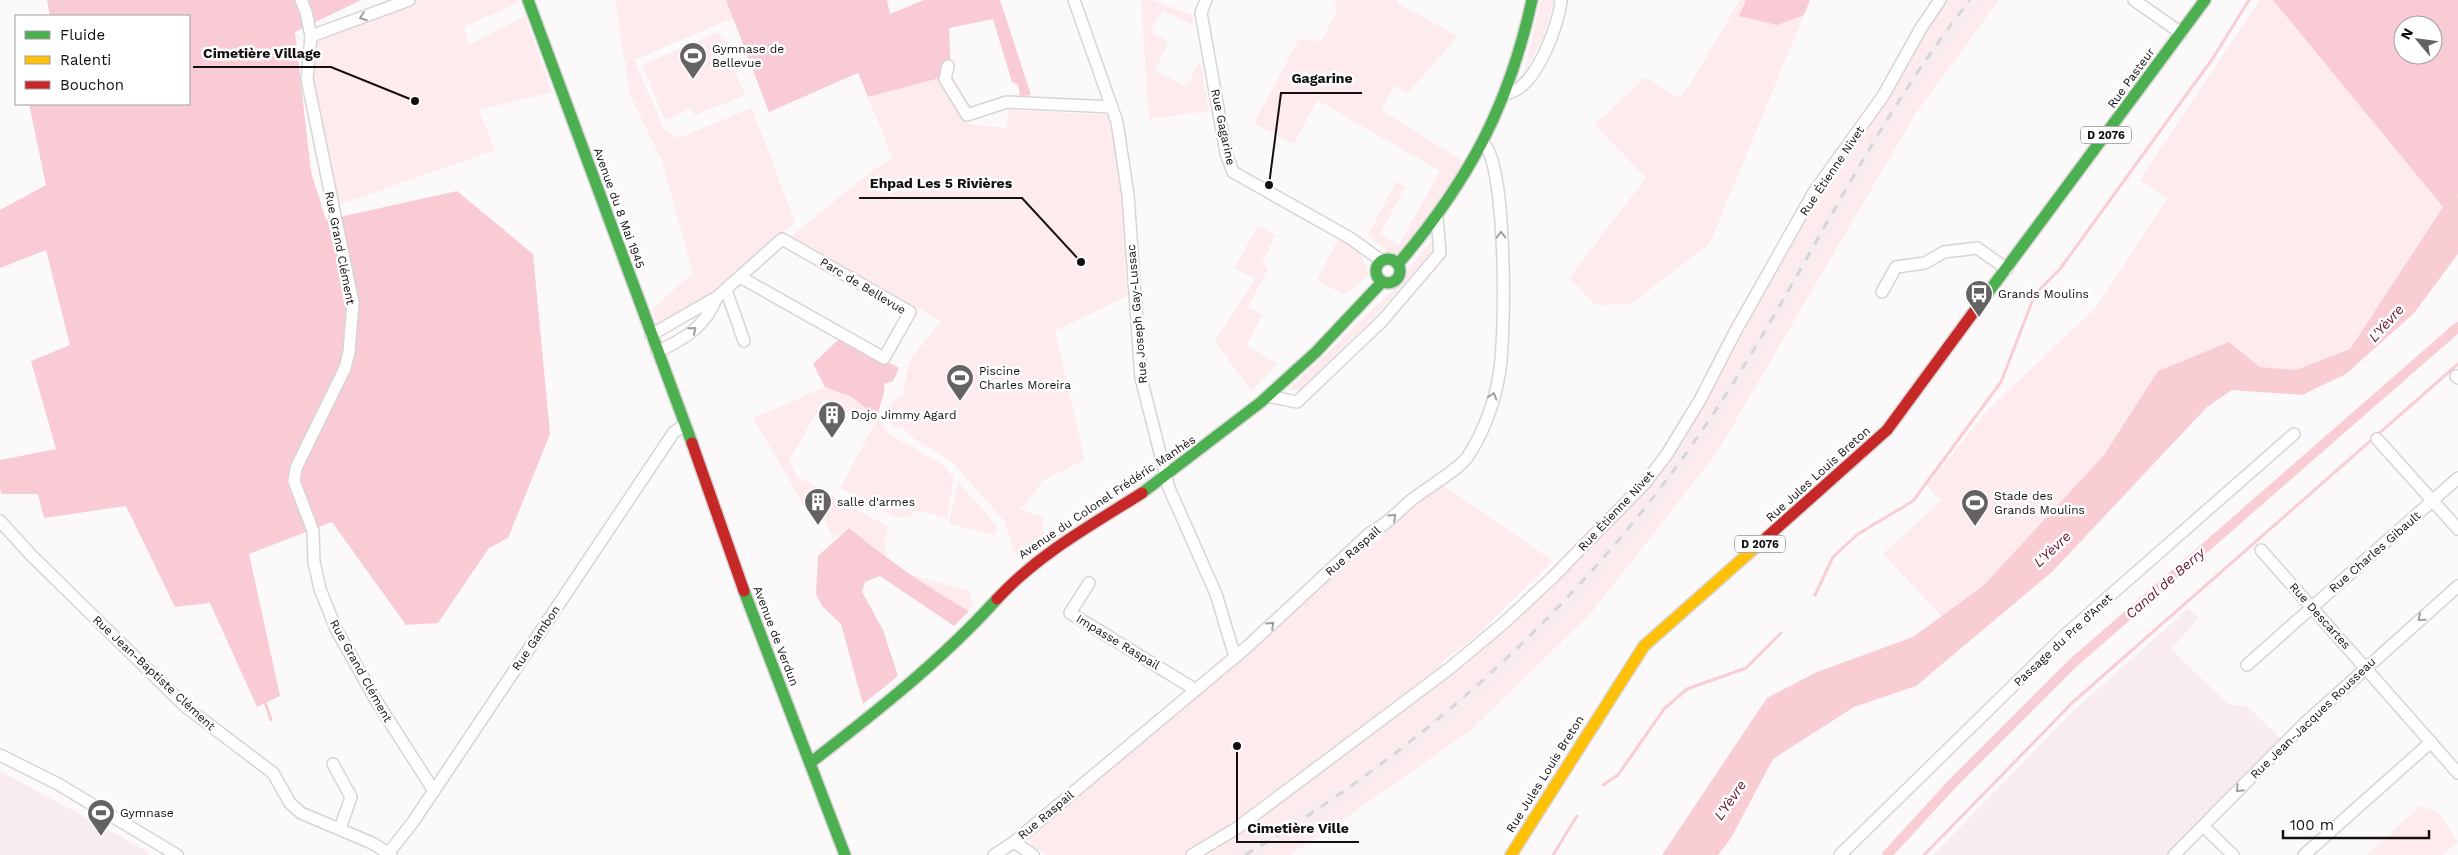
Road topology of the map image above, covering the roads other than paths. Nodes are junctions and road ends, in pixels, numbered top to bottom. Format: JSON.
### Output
{"nodes":[{"id":1,"x":301,"y":0,"type":"edge"},
{"id":2,"x":409,"y":0,"type":"edge"},
{"id":3,"x":528,"y":0,"type":"edge"},
{"id":4,"x":1074,"y":0,"type":"edge"},
{"id":5,"x":1206,"y":0,"type":"edge"},
{"id":6,"x":1532,"y":0,"type":"edge"},
{"id":7,"x":1561,"y":0,"type":"edge"},
{"id":8,"x":1940,"y":0,"type":"edge"},
{"id":9,"x":2134,"y":0,"type":"edge"},
{"id":10,"x":2205,"y":0,"type":"edge"},
{"id":11,"x":2181,"y":33,"type":"junction"},
{"id":12,"x":311,"y":36,"type":"junction"},
{"id":13,"x":948,"y":66,"type":"dead end"},
{"id":14,"x":1507,"y":93,"type":"junction"},
{"id":15,"x":1112,"y":107,"type":"junction"},
{"id":16,"x":1484,"y":144,"type":"junction"},
{"id":17,"x":1437,"y":218,"type":"junction"},
{"id":18,"x":1382,"y":261,"type":"junction"},
{"id":19,"x":1398,"y":264,"type":"junction"},
{"id":20,"x":2007,"y":269,"type":"junction"},
{"id":21,"x":740,"y":277,"type":"junction"},
{"id":22,"x":1382,"y":282,"type":"junction"},
{"id":23,"x":1882,"y":292,"type":"dead end"},
{"id":24,"x":721,"y":294,"type":"junction"},
{"id":25,"x":651,"y":335,"type":"junction"},
{"id":26,"x":744,"y":341,"type":"dead end"},
{"id":27,"x":657,"y":352,"type":"junction"},
{"id":28,"x":1267,"y":396,"type":"junction"},
{"id":29,"x":685,"y":425,"type":"junction"},
{"id":30,"x":2294,"y":434,"type":"dead end"},
{"id":31,"x":2377,"y":439,"type":"dead end"},
{"id":32,"x":1166,"y":476,"type":"junction"},
{"id":33,"x":2458,"y":478,"type":"edge"},
{"id":34,"x":2433,"y":501,"type":"junction"},
{"id":35,"x":0,"y":521,"type":"edge"},
{"id":36,"x":2458,"y":529,"type":"edge"},
{"id":37,"x":2261,"y":550,"type":"dead end"},
{"id":38,"x":1088,"y":583,"type":"dead end"},
{"id":39,"x":2458,"y":586,"type":"edge"},
{"id":40,"x":2312,"y":608,"type":"junction"},
{"id":41,"x":1235,"y":657,"type":"junction"},
{"id":42,"x":2247,"y":665,"type":"dead end"},
{"id":43,"x":2365,"y":668,"type":"junction"},
{"id":44,"x":1196,"y":690,"type":"junction"},
{"id":45,"x":2431,"y":742,"type":"junction"},
{"id":46,"x":0,"y":755,"type":"edge"},
{"id":47,"x":333,"y":764,"type":"dead end"},
{"id":48,"x":810,"y":764,"type":"junction"},
{"id":49,"x":2458,"y":773,"type":"edge"},
{"id":50,"x":434,"y":791,"type":"junction"},
{"id":51,"x":2203,"y":826,"type":"junction"},
{"id":52,"x":340,"y":829,"type":"junction"},
{"id":53,"x":1014,"y":842,"type":"junction"},
{"id":54,"x":389,"y":854,"type":"edge"},
{"id":55,"x":177,"y":855,"type":"edge"},
{"id":56,"x":845,"y":855,"type":"edge"},
{"id":57,"x":994,"y":855,"type":"edge"},
{"id":58,"x":1033,"y":855,"type":"edge"},
{"id":59,"x":1192,"y":855,"type":"edge"},
{"id":60,"x":1511,"y":855,"type":"edge"},
{"id":61,"x":1840,"y":855,"type":"edge"},
{"id":62,"x":2174,"y":855,"type":"edge"},
{"id":63,"x":2233,"y":855,"type":"edge"},
{"id":64,"x":2304,"y":855,"type":"edge"}],
"edges":[{"from":1,"to":12,"type":"street","name":"Rue Grand Clément"},
{"from":2,"to":12,"type":"street","one_way":true},
{"from":3,"to":25,"type":"main road","name":"Avenue du 8 Mai 1945"},
{"from":4,"to":15,"type":"street","name":"Rue Joseph Gay-Lussac"},
{"from":5,"to":18,"type":"street","name":"Rue Gagarine"},
{"from":6,"to":14,"type":"main road"},
{"from":7,"to":14,"type":"street"},
{"from":8,"to":59,"type":"street","name":"Rue Étienne Nivet"},
{"from":9,"to":11,"type":"street"},
{"from":10,"to":11,"type":"main road","name":"Rue Pasteur","number":"D 2076"},
{"from":11,"to":20,"type":"main road","name":"Rue Pasteur","number":"D 2076"},
{"from":12,"to":50,"type":"street","name":"Rue Grand Clément"},
{"from":13,"to":15,"type":"street"},
{"from":14,"to":16,"type":"main road"},
{"from":15,"to":32,"type":"street","name":"Rue Joseph Gay-Lussac"},
{"from":16,"to":17,"type":"main road"},
{"from":41,"to":16,"type":"street","name":"Rue Raspail","one_way":true},
{"from":17,"to":19,"type":"main road"},
{"from":17,"to":28,"type":"street"},
{"from":18,"to":19,"type":"main road"},
{"from":18,"to":22,"type":"main road"},
{"from":19,"to":22,"type":"main road"},
{"from":20,"to":23,"type":"street"},
{"from":20,"to":60,"type":"main road","name":"Rue Jules Louis Breton","number":"D 2076"},
{"from":21,"to":21,"type":"street","name":"Parc de Bellevue"},
{"from":21,"to":24,"type":"street","name":"Parc de Bellevue"},
{"from":22,"to":28,"type":"main road","name":"Avenue du Colonel Frédéric Manhès"},
{"from":24,"to":25,"type":"street","name":"Parc de Bellevue"},
{"from":24,"to":26,"type":"street"},
{"from":27,"to":24,"type":"street","name":"Parc de Bellevue","one_way":true},
{"from":25,"to":27,"type":"main road","name":"Avenue du 8 Mai 1945"},
{"from":27,"to":29,"type":"main road","name":"Avenue du 8 Mai 1945"},
{"from":28,"to":32,"type":"main road","name":"Avenue du Colonel Frédéric Manhès"},
{"from":29,"to":48,"type":"main road","name":"Avenue de Verdun"},
{"from":29,"to":50,"type":"street","name":"Rue Gambon"},
{"from":30,"to":61,"type":"street","name":"Passage du Pre d’Anet"},
{"from":31,"to":34,"type":"street"},
{"from":32,"to":41,"type":"street","name":"Rue Joseph Gay-Lussac"},
{"from":32,"to":48,"type":"main road","name":"Avenue du Colonel Frédéric Manhès"},
{"from":33,"to":34,"type":"street","name":"Rue Charles Gibault"},
{"from":34,"to":36,"type":"street"},
{"from":34,"to":40,"type":"street","name":"Rue Charles Gibault"},
{"from":35,"to":52,"type":"street","name":"Rue Jean-Baptiste Clément"},
{"from":37,"to":40,"type":"street","name":"Rue Descartes"},
{"from":38,"to":44,"type":"street","name":"Impasse Raspail"},
{"from":39,"to":43,"type":"street","name":"Rue Jean-Jacques Rousseau","one_way":true},
{"from":40,"to":42,"type":"street","name":"Rue Charles Gibault"},
{"from":40,"to":43,"type":"street","name":"Rue Descartes"},
{"from":41,"to":44,"type":"street","name":"Rue Raspail"},
{"from":43,"to":45,"type":"street","name":"Rue Descartes"},
{"from":43,"to":51,"type":"street","name":"Rue Jean-Jacques Rousseau","one_way":true},
{"from":44,"to":53,"type":"street","name":"Rue Raspail"},
{"from":45,"to":49,"type":"street","name":"Rue Descartes"},
{"from":45,"to":64,"type":"street"},
{"from":46,"to":55,"type":"street"},
{"from":47,"to":52,"type":"street"},
{"from":48,"to":56,"type":"main road","name":"Avenue de Verdun"},
{"from":50,"to":54,"type":"street","name":"Rue Gambon"},
{"from":51,"to":62,"type":"street","name":"Rue Jean-Jacques Rousseau"},
{"from":51,"to":63,"type":"street"},
{"from":52,"to":54,"type":"street","name":"Rue Jean-Baptiste Clément"},
{"from":53,"to":57,"type":"street","name":"Rue Raspail"},
{"from":53,"to":58,"type":"street"}]}
